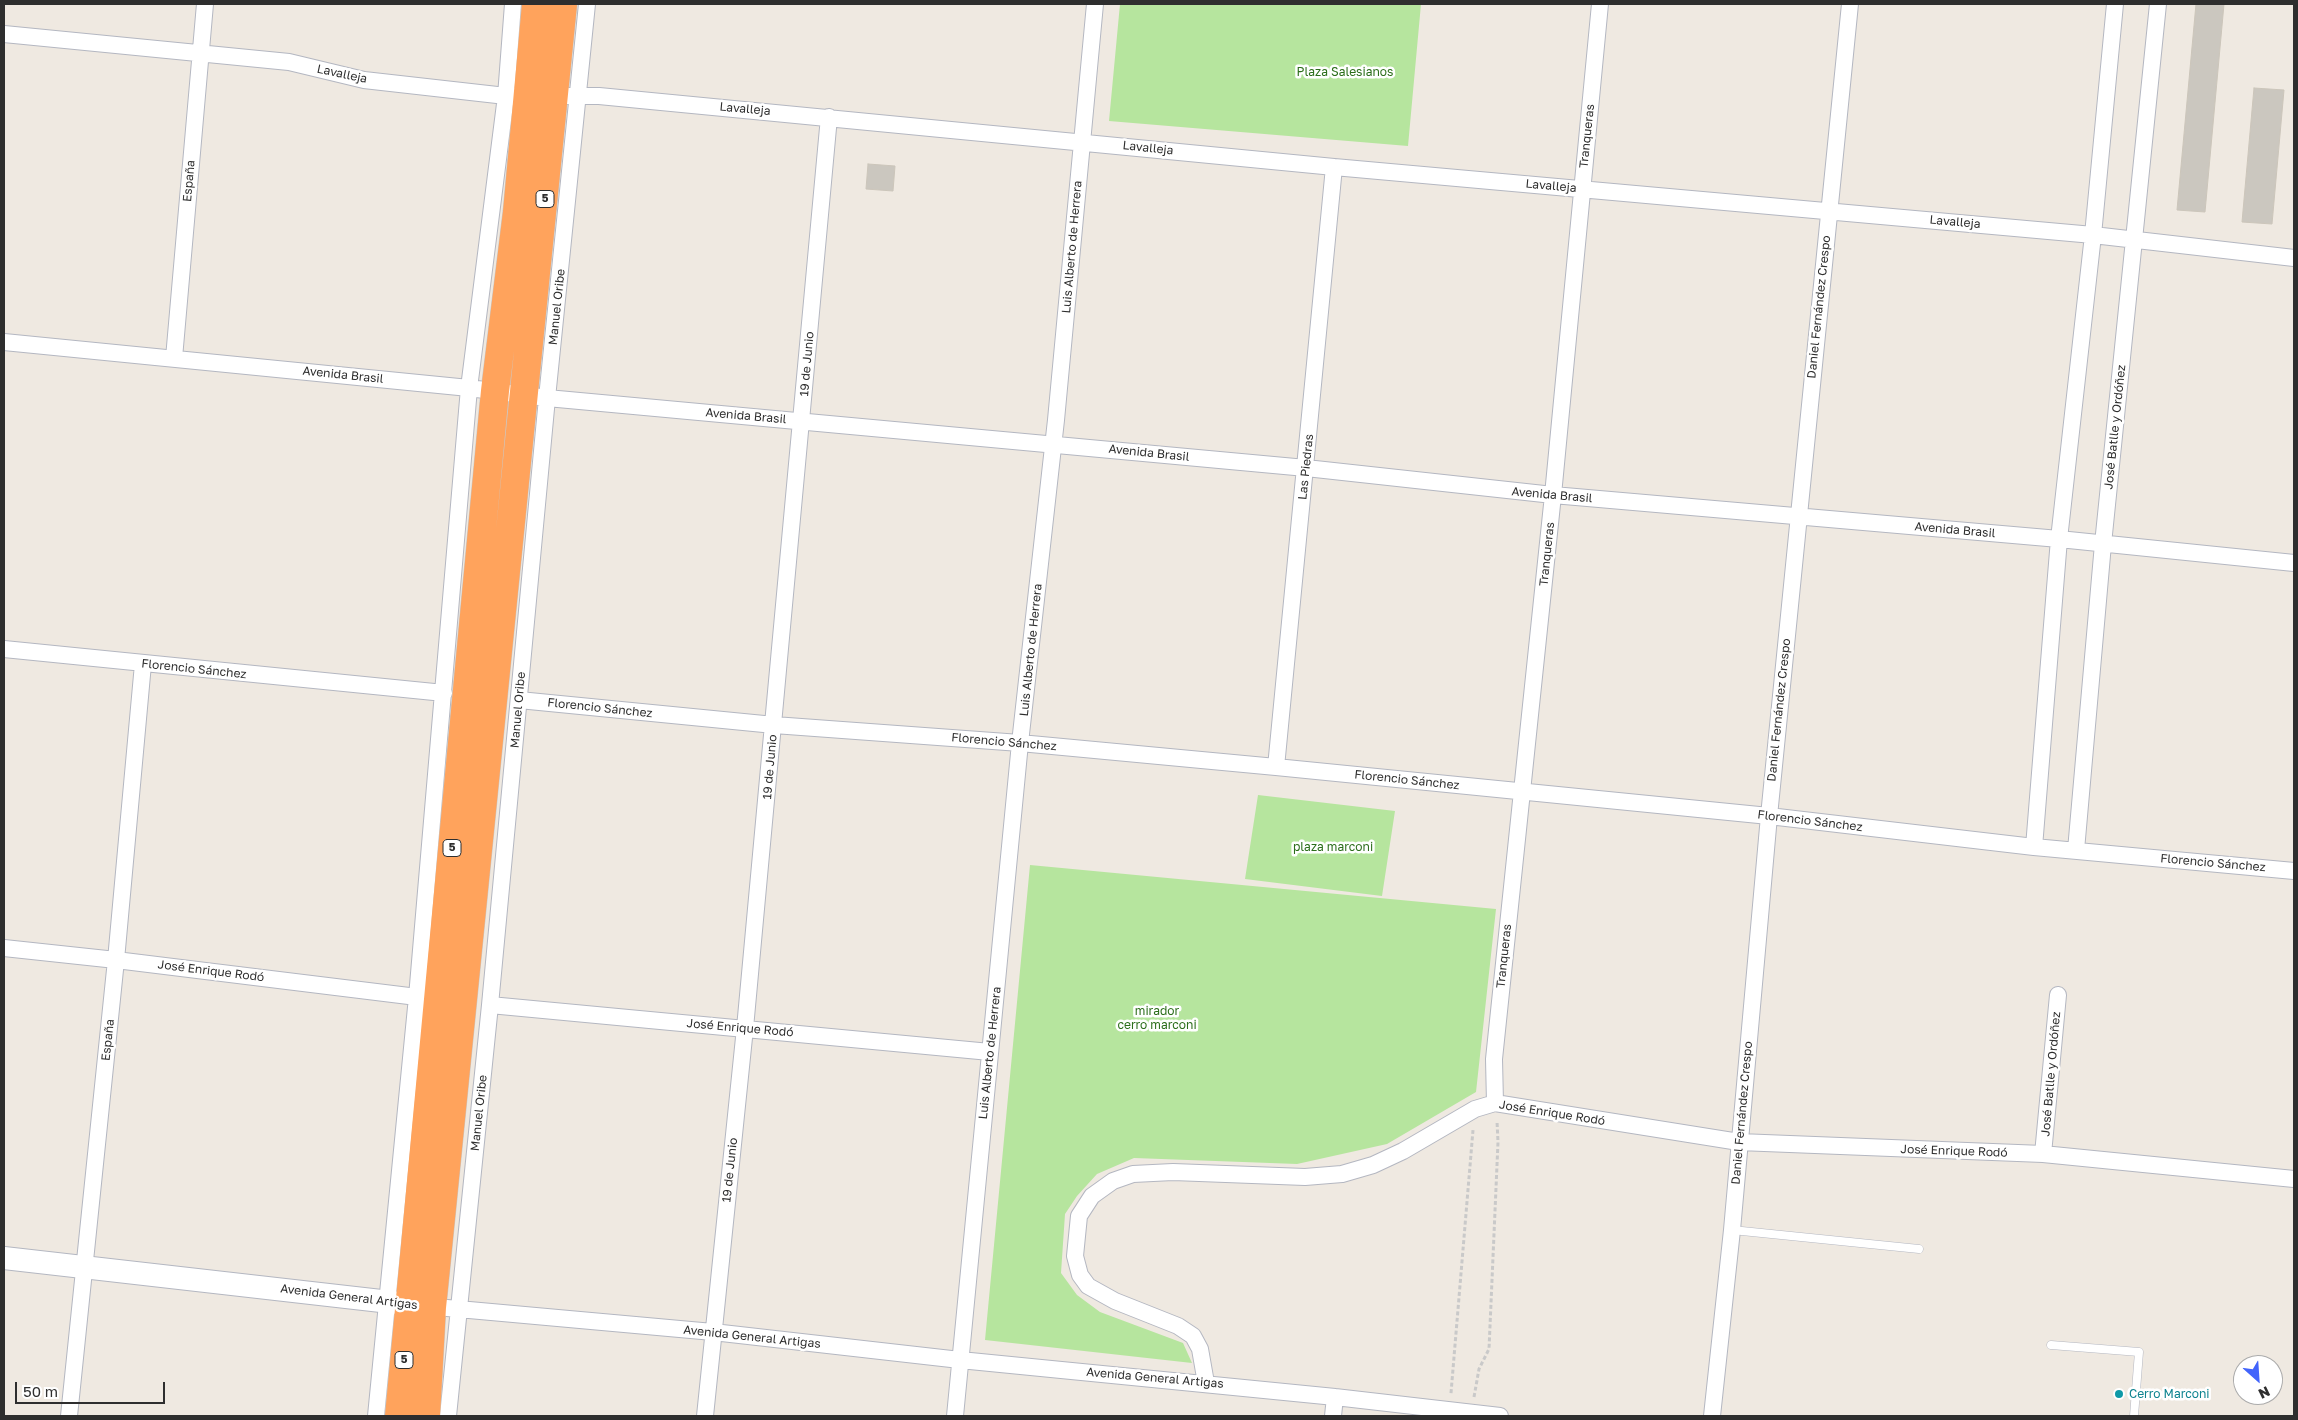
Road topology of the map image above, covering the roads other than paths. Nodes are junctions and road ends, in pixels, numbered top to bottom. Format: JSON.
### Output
{"nodes":[{"id":1,"x":205,"y":4,"type":"edge"},
{"id":2,"x":513,"y":4,"type":"edge"},
{"id":3,"x":536,"y":4,"type":"edge"},
{"id":4,"x":563,"y":4,"type":"edge"},
{"id":5,"x":587,"y":4,"type":"edge"},
{"id":6,"x":1095,"y":4,"type":"edge"},
{"id":7,"x":1600,"y":4,"type":"edge"},
{"id":8,"x":1850,"y":4,"type":"edge"},
{"id":9,"x":2115,"y":4,"type":"edge"},
{"id":10,"x":2158,"y":4,"type":"edge"},
{"id":11,"x":4,"y":34,"type":"edge"},
{"id":12,"x":200,"y":52,"type":"junction"},
{"id":13,"x":516,"y":96,"type":"junction"},
{"id":14,"x":567,"y":96,"type":"junction"},
{"id":15,"x":828,"y":117,"type":"junction"},
{"id":16,"x":1081,"y":141,"type":"junction"},
{"id":17,"x":1334,"y":167,"type":"junction"},
{"id":18,"x":1582,"y":189,"type":"junction"},
{"id":19,"x":1829,"y":211,"type":"junction"},
{"id":20,"x":530,"y":214,"type":"junction"},
{"id":21,"x":2093,"y":235,"type":"junction"},
{"id":22,"x":2135,"y":240,"type":"junction"},
{"id":23,"x":2294,"y":258,"type":"edge"},
{"id":24,"x":4,"y":342,"type":"edge"},
{"id":25,"x":174,"y":358,"type":"junction"},
{"id":26,"x":482,"y":390,"type":"junction"},
{"id":27,"x":535,"y":396,"type":"junction"},
{"id":28,"x":802,"y":421,"type":"junction"},
{"id":29,"x":1054,"y":444,"type":"junction"},
{"id":30,"x":1306,"y":468,"type":"junction"},
{"id":31,"x":1553,"y":496,"type":"junction"},
{"id":32,"x":1798,"y":516,"type":"junction"},
{"id":33,"x":2059,"y":540,"type":"junction"},
{"id":34,"x":2103,"y":544,"type":"junction"},
{"id":35,"x":2294,"y":563,"type":"edge"},
{"id":36,"x":4,"y":649,"type":"edge"},
{"id":37,"x":143,"y":664,"type":"junction"},
{"id":38,"x":444,"y":693,"type":"junction"},
{"id":39,"x":519,"y":700,"type":"junction"},
{"id":40,"x":774,"y":725,"type":"junction"},
{"id":41,"x":1020,"y":743,"type":"junction"},
{"id":42,"x":1276,"y":767,"type":"junction"},
{"id":43,"x":1521,"y":792,"type":"junction"},
{"id":44,"x":1769,"y":816,"type":"junction"},
{"id":45,"x":2034,"y":847,"type":"junction"},
{"id":46,"x":2076,"y":850,"type":"junction"},
{"id":47,"x":2294,"y":871,"type":"edge"},
{"id":48,"x":4,"y":948,"type":"edge"},
{"id":49,"x":116,"y":960,"type":"junction"},
{"id":50,"x":2058,"y":995,"type":"dead end"},
{"id":51,"x":417,"y":997,"type":"junction"},
{"id":52,"x":490,"y":1005,"type":"junction"},
{"id":53,"x":745,"y":1028,"type":"junction"},
{"id":54,"x":990,"y":1052,"type":"junction"},
{"id":55,"x":1495,"y":1103,"type":"junction"},
{"id":56,"x":1739,"y":1142,"type":"junction"},
{"id":57,"x":2044,"y":1154,"type":"junction"},
{"id":58,"x":2294,"y":1179,"type":"edge"},
{"id":59,"x":1732,"y":1230,"type":"junction"},
{"id":60,"x":1918,"y":1249,"type":"dead end"},
{"id":61,"x":4,"y":1258,"type":"edge"},
{"id":62,"x":84,"y":1266,"type":"junction"},
{"id":63,"x":422,"y":1305,"type":"junction"},
{"id":64,"x":713,"y":1332,"type":"junction"},
{"id":65,"x":2051,"y":1345,"type":"dead end"},
{"id":66,"x":960,"y":1360,"type":"junction"},
{"id":67,"x":1206,"y":1383,"type":"junction"},
{"id":68,"x":1335,"y":1397,"type":"junction"},
{"id":69,"x":69,"y":1416,"type":"edge"},
{"id":70,"x":376,"y":1416,"type":"edge"},
{"id":71,"x":399,"y":1416,"type":"edge"},
{"id":72,"x":426,"y":1416,"type":"edge"},
{"id":73,"x":448,"y":1416,"type":"edge"},
{"id":74,"x":705,"y":1416,"type":"edge"},
{"id":75,"x":955,"y":1416,"type":"edge"},
{"id":76,"x":1333,"y":1416,"type":"edge"},
{"id":77,"x":1500,"y":1416,"type":"edge"},
{"id":78,"x":1712,"y":1416,"type":"edge"},
{"id":79,"x":2134,"y":1416,"type":"edge"}],
"edges":[{"from":1,"to":12,"type":"street","name":"España"},
{"from":2,"to":13,"type":"street"},
{"from":3,"to":13,"type":"highway","name":"Manuel Oribe","number":"5"},
{"from":4,"to":14,"type":"highway","name":"Manuel Oribe","number":"5"},
{"from":5,"to":14,"type":"street","name":"Manuel Oribe"},
{"from":6,"to":16,"type":"street","name":"Luis Alberto de Herrera"},
{"from":7,"to":18,"type":"street","name":"Tranqueras"},
{"from":8,"to":19,"type":"street","name":"Daniel Fernández Crespo"},
{"from":9,"to":21,"type":"street"},
{"from":10,"to":22,"type":"street","name":"José Batlle y Ordóñez"},
{"from":11,"to":12,"type":"street","name":"Lavalleja"},
{"from":12,"to":13,"type":"street","name":"Lavalleja"},
{"from":12,"to":25,"type":"street","name":"España"},
{"from":13,"to":14,"type":"street","name":"Lavalleja"},
{"from":13,"to":20,"type":"highway","name":"Manuel Oribe","number":"5"},
{"from":13,"to":26,"type":"street"},
{"from":14,"to":15,"type":"street","name":"Lavalleja"},
{"from":14,"to":20,"type":"highway","name":"Manuel Oribe","number":"5"},
{"from":14,"to":27,"type":"street","name":"Manuel Oribe"},
{"from":15,"to":16,"type":"street","name":"Lavalleja"},
{"from":15,"to":28,"type":"street","name":"19 de Junio"},
{"from":16,"to":17,"type":"street","name":"Lavalleja"},
{"from":16,"to":29,"type":"street","name":"Luis Alberto de Herrera"},
{"from":17,"to":18,"type":"street","name":"Lavalleja"},
{"from":17,"to":30,"type":"street","name":"Las Piedras"},
{"from":18,"to":19,"type":"street","name":"Lavalleja"},
{"from":18,"to":31,"type":"street","name":"Tranqueras"},
{"from":19,"to":21,"type":"street","name":"Lavalleja"},
{"from":19,"to":32,"type":"street","name":"Daniel Fernández Crespo"},
{"from":20,"to":26,"type":"highway","name":"Manuel Oribe","number":"5"},
{"from":20,"to":27,"type":"highway","name":"Manuel Oribe","number":"5"},
{"from":21,"to":22,"type":"street","name":"Lavalleja"},
{"from":21,"to":33,"type":"street"},
{"from":22,"to":23,"type":"street","name":"Lavalleja"},
{"from":22,"to":34,"type":"street","name":"José Batlle y Ordóñez"},
{"from":24,"to":25,"type":"street","name":"Avenida Brasil"},
{"from":25,"to":26,"type":"street","name":"Avenida Brasil"},
{"from":26,"to":27,"type":"street","name":"Avenida Brasil"},
{"from":26,"to":38,"type":"street"},
{"from":26,"to":63,"type":"highway","name":"Manuel Oribe","number":"5"},
{"from":27,"to":28,"type":"street","name":"Avenida Brasil"},
{"from":27,"to":39,"type":"street","name":"Manuel Oribe"},
{"from":27,"to":63,"type":"highway","name":"Manuel Oribe","number":"5"},
{"from":28,"to":29,"type":"street","name":"Avenida Brasil"},
{"from":28,"to":40,"type":"street","name":"19 de Junio"},
{"from":29,"to":30,"type":"street","name":"Avenida Brasil"},
{"from":29,"to":41,"type":"street","name":"Luis Alberto de Herrera"},
{"from":30,"to":31,"type":"street","name":"Avenida Brasil"},
{"from":30,"to":42,"type":"street","name":"Las Piedras"},
{"from":31,"to":32,"type":"street","name":"Avenida Brasil"},
{"from":31,"to":43,"type":"street","name":"Tranqueras"},
{"from":32,"to":33,"type":"street","name":"Avenida Brasil"},
{"from":32,"to":44,"type":"street","name":"Daniel Fernández Crespo"},
{"from":33,"to":34,"type":"street","name":"Avenida Brasil"},
{"from":33,"to":45,"type":"street"},
{"from":34,"to":35,"type":"street","name":"Avenida Brasil"},
{"from":34,"to":46,"type":"street","name":"José Batlle y Ordóñez"},
{"from":36,"to":37,"type":"street","name":"Florencio Sánchez"},
{"from":37,"to":38,"type":"street","name":"Florencio Sánchez"},
{"from":37,"to":49,"type":"street","name":"España"},
{"from":38,"to":51,"type":"street"},
{"from":39,"to":40,"type":"street","name":"Florencio Sánchez"},
{"from":39,"to":52,"type":"street","name":"Manuel Oribe"},
{"from":40,"to":41,"type":"street","name":"Florencio Sánchez"},
{"from":40,"to":53,"type":"street","name":"19 de Junio"},
{"from":41,"to":42,"type":"street","name":"Florencio Sánchez"},
{"from":41,"to":54,"type":"street","name":"Luis Alberto de Herrera"},
{"from":42,"to":43,"type":"street","name":"Florencio Sánchez"},
{"from":43,"to":44,"type":"street","name":"Florencio Sánchez"},
{"from":43,"to":55,"type":"street","name":"Tranqueras"},
{"from":44,"to":45,"type":"street","name":"Florencio Sánchez"},
{"from":44,"to":56,"type":"street","name":"Daniel Fernández Crespo"},
{"from":45,"to":46,"type":"street","name":"Florencio Sánchez"},
{"from":46,"to":47,"type":"street","name":"Florencio Sánchez"},
{"from":48,"to":49,"type":"street","name":"José Enrique Rodó"},
{"from":49,"to":51,"type":"street","name":"José Enrique Rodó"},
{"from":49,"to":62,"type":"street","name":"España"},
{"from":50,"to":57,"type":"street","name":"José Batlle y Ordóñez"},
{"from":51,"to":63,"type":"street"},
{"from":52,"to":53,"type":"street","name":"José Enrique Rodó"},
{"from":52,"to":63,"type":"street","name":"Manuel Oribe"},
{"from":53,"to":54,"type":"street","name":"José Enrique Rodó"},
{"from":53,"to":64,"type":"street","name":"19 de Junio"},
{"from":54,"to":66,"type":"street","name":"Luis Alberto de Herrera"},
{"from":55,"to":56,"type":"street","name":"José Enrique Rodó"},
{"from":55,"to":67,"type":"street","name":"José Enrique Rodó"},
{"from":56,"to":57,"type":"street","name":"José Enrique Rodó"},
{"from":56,"to":59,"type":"street","name":"Daniel Fernández Crespo"},
{"from":57,"to":58,"type":"street","name":"José Enrique Rodó"},
{"from":59,"to":60,"type":"lane"},
{"from":59,"to":78,"type":"street","name":"Daniel Fernández Crespo"},
{"from":61,"to":62,"type":"main road","name":"Avenida General Artigas"},
{"from":62,"to":63,"type":"main road","name":"Avenida General Artigas"},
{"from":62,"to":69,"type":"street","name":"España"},
{"from":63,"to":64,"type":"street","name":"Avenida General Artigas"},
{"from":63,"to":70,"type":"street"},
{"from":63,"to":71,"type":"highway","name":"Manuel Oribe","number":"5"},
{"from":63,"to":72,"type":"highway","name":"Manuel Oribe","number":"5"},
{"from":63,"to":73,"type":"street","name":"Manuel Oribe"},
{"from":64,"to":66,"type":"street","name":"Avenida General Artigas"},
{"from":64,"to":74,"type":"street","name":"19 de Junio"},
{"from":65,"to":79,"type":"lane"},
{"from":66,"to":67,"type":"street","name":"Avenida General Artigas"},
{"from":66,"to":75,"type":"street","name":"Luis Alberto de Herrera"},
{"from":67,"to":68,"type":"street","name":"Avenida General Artigas"},
{"from":68,"to":76,"type":"street"},
{"from":68,"to":77,"type":"street","name":"Avenida General Artigas"}]}
